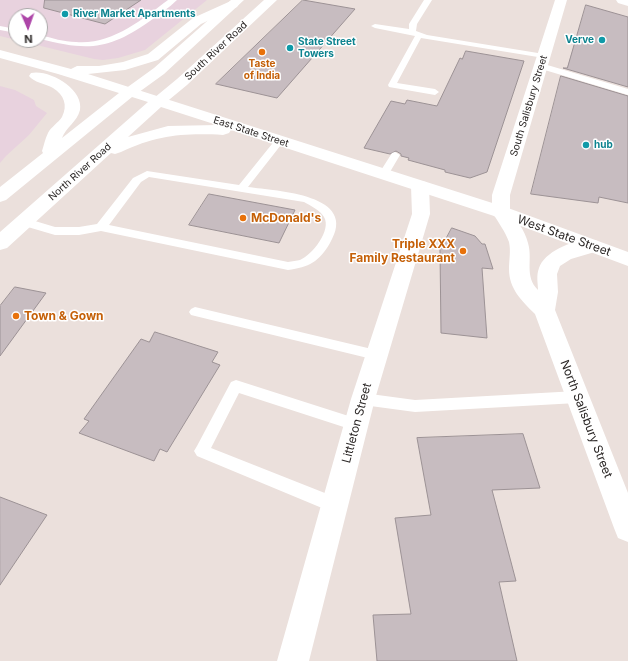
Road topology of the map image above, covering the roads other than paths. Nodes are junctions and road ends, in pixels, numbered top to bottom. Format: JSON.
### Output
{"nodes":[{"id":1,"x":173,"y":0,"type":"edge"},
{"id":2,"x":428,"y":0,"type":"edge"},
{"id":3,"x":561,"y":0,"type":"edge"},
{"id":4,"x":622,"y":0,"type":"edge"},
{"id":5,"x":236,"y":2,"type":"edge"},
{"id":6,"x":268,"y":2,"type":"edge"},
{"id":7,"x":628,"y":2,"type":"edge"},
{"id":8,"x":375,"y":26,"type":"dead end"},
{"id":9,"x":416,"y":33,"type":"junction"},
{"id":10,"x":48,"y":39,"type":"edge"},
{"id":11,"x":0,"y":54,"type":"edge"},
{"id":12,"x":543,"y":61,"type":"junction"},
{"id":13,"x":0,"y":66,"type":"edge"},
{"id":14,"x":63,"y":71,"type":"junction"},
{"id":15,"x":130,"y":92,"type":"junction"},
{"id":16,"x":434,"y":92,"type":"dead end"},
{"id":17,"x":628,"y":92,"type":"edge"},
{"id":18,"x":159,"y":101,"type":"junction"},
{"id":19,"x":251,"y":132,"type":"junction"},
{"id":20,"x":279,"y":141,"type":"junction"},
{"id":21,"x":395,"y":155,"type":"dead end"},
{"id":22,"x":49,"y":157,"type":"junction"},
{"id":23,"x":95,"y":160,"type":"junction"},
{"id":24,"x":383,"y":174,"type":"junction"},
{"id":25,"x":420,"y":186,"type":"junction"},
{"id":26,"x":241,"y":189,"type":"junction"},
{"id":27,"x":0,"y":196,"type":"edge"},
{"id":28,"x":501,"y":212,"type":"junction"},
{"id":29,"x":25,"y":222,"type":"junction"},
{"id":30,"x":101,"y":227,"type":"junction"},
{"id":31,"x":0,"y":243,"type":"edge"},
{"id":32,"x":591,"y":246,"type":"junction"},
{"id":33,"x":628,"y":259,"type":"edge"},
{"id":34,"x":544,"y":310,"type":"junction"},
{"id":35,"x":195,"y":312,"type":"dead end"},
{"id":36,"x":376,"y":355,"type":"junction"},
{"id":37,"x":578,"y":397,"type":"junction"},
{"id":38,"x":363,"y":399,"type":"junction"},
{"id":39,"x":356,"y":425,"type":"junction"},
{"id":40,"x":334,"y":505,"type":"junction"},
{"id":41,"x":628,"y":528,"type":"edge"},
{"id":42,"x":293,"y":661,"type":"edge"}],
"edges":[{"from":1,"to":10,"type":"lane"},
{"from":2,"to":9,"type":"lane"},
{"from":3,"to":12,"type":"main road","name":"South Salisbury Street"},
{"from":4,"to":7,"type":"main road"},
{"from":5,"to":14,"type":"main road"},
{"from":5,"to":15,"type":"main road","name":"South River Road"},
{"from":6,"to":18,"type":"main road","name":"South River Road"},
{"from":8,"to":9,"type":"lane"},
{"from":9,"to":12,"type":"lane"},
{"from":9,"to":16,"type":"lane"},
{"from":11,"to":14,"type":"main road","name":"East State Street"},
{"from":12,"to":17,"type":"lane"},
{"from":12,"to":28,"type":"main road","name":"South Salisbury Street"},
{"from":13,"to":22,"type":"main road"},
{"from":14,"to":15,"type":"main road","name":"East State Street"},
{"from":15,"to":18,"type":"main road","name":"East State Street"},
{"from":15,"to":22,"type":"main road"},
{"from":18,"to":19,"type":"main road","name":"East State Street"},
{"from":18,"to":23,"type":"main road","name":"North River Road"},
{"from":19,"to":20,"type":"main road","name":"East State Street"},
{"from":19,"to":23,"type":"main road"},
{"from":20,"to":24,"type":"main road","name":"East State Street"},
{"from":20,"to":26,"type":"lane"},
{"from":21,"to":24,"type":"lane"},
{"from":22,"to":27,"type":"main road"},
{"from":23,"to":29,"type":"main road","name":"North River Road"},
{"from":24,"to":25,"type":"main road","name":"East State Street"},
{"from":25,"to":28,"type":"main road","name":"East State Street"},
{"from":25,"to":36,"type":"main road","name":"Littleton Street"},
{"from":26,"to":30,"type":"lane"},
{"from":26,"to":30,"type":"lane"},
{"from":28,"to":32,"type":"main road","name":"West State Street"},
{"from":28,"to":34,"type":"main road","name":"North Salisbury Street"},
{"from":29,"to":30,"type":"lane"},
{"from":29,"to":31,"type":"main road","name":"North River Road"},
{"from":32,"to":33,"type":"main road","name":"West State Street"},
{"from":32,"to":34,"type":"main road"},
{"from":34,"to":37,"type":"main road","name":"North Salisbury Street"},
{"from":35,"to":36,"type":"lane"},
{"from":36,"to":38,"type":"main road","name":"Littleton Street"},
{"from":37,"to":38,"type":"lane"},
{"from":37,"to":41,"type":"main road","name":"North Salisbury Street"},
{"from":38,"to":39,"type":"main road","name":"Littleton Street"},
{"from":39,"to":40,"type":"main road","name":"Littleton Street"},
{"from":39,"to":40,"type":"lane"},
{"from":40,"to":42,"type":"main road","name":"Littleton Street"}]}
